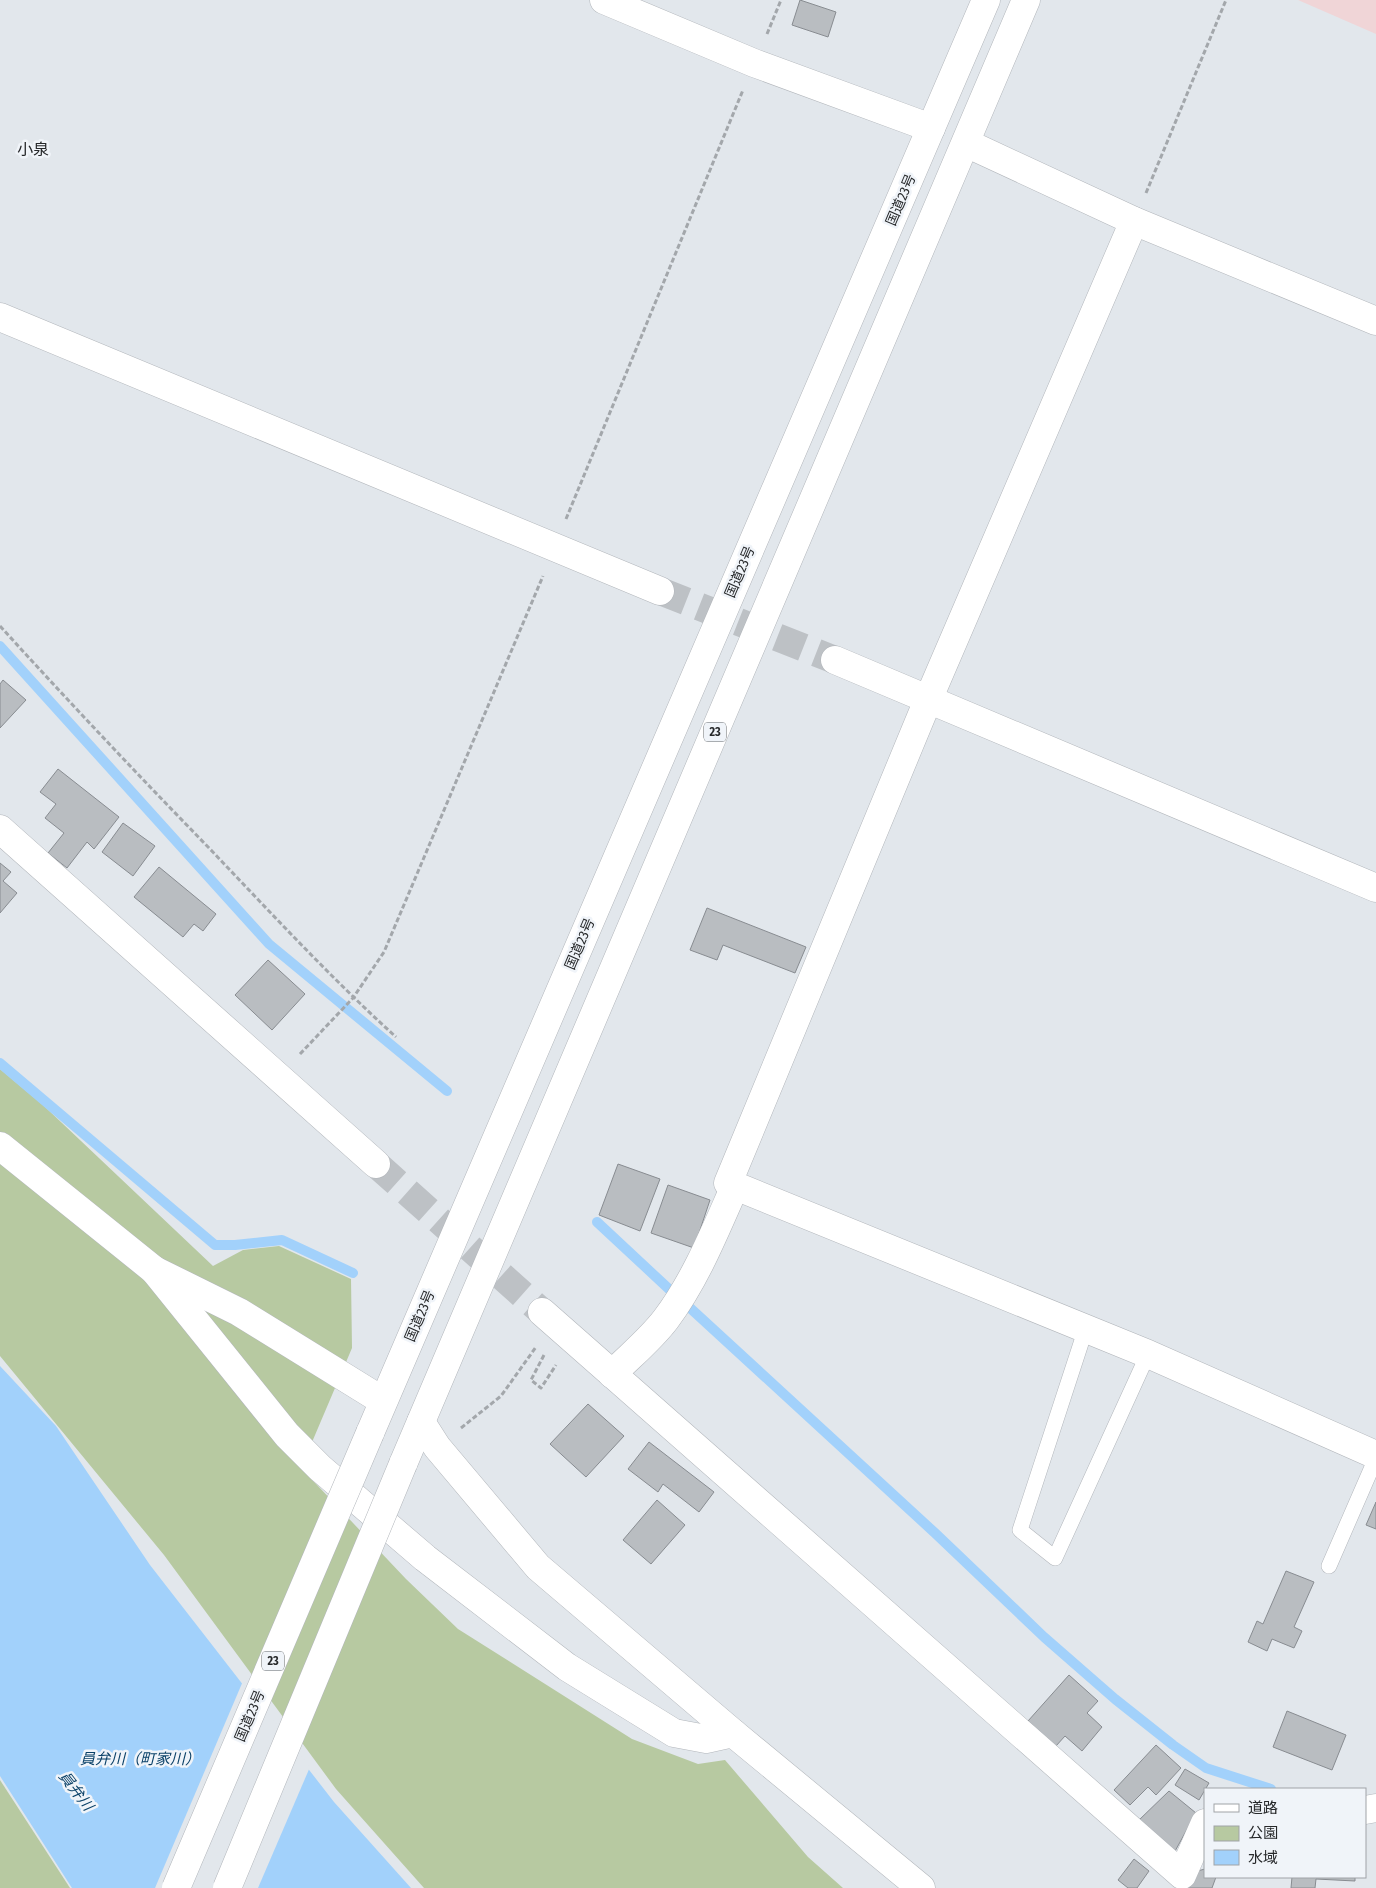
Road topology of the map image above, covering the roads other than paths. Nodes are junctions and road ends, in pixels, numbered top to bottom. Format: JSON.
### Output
{"nodes":[{"id":1,"x":604,"y":0,"type":"edge"},
{"id":2,"x":986,"y":0,"type":"edge"},
{"id":3,"x":1026,"y":0,"type":"edge"},
{"id":4,"x":932,"y":128,"type":"junction"},
{"id":5,"x":966,"y":143,"type":"junction"},
{"id":6,"x":1134,"y":221,"type":"junction"},
{"id":7,"x":0,"y":316,"type":"edge"},
{"id":8,"x":1376,"y":321,"type":"edge"},
{"id":9,"x":660,"y":591,"type":"tunnel mouth"},
{"id":10,"x":835,"y":660,"type":"tunnel mouth"},
{"id":11,"x":928,"y":700,"type":"junction"},
{"id":12,"x":0,"y":829,"type":"edge"},
{"id":13,"x":1376,"y":888,"type":"edge"},
{"id":14,"x":0,"y":1146,"type":"edge"},
{"id":15,"x":376,"y":1164,"type":"tunnel mouth"},
{"id":16,"x":735,"y":1186,"type":"junction"},
{"id":17,"x":154,"y":1270,"type":"junction"},
{"id":18,"x":542,"y":1312,"type":"tunnel mouth"},
{"id":19,"x":1086,"y":1328,"type":"junction"},
{"id":20,"x":1148,"y":1354,"type":"junction"},
{"id":21,"x":612,"y":1374,"type":"junction"},
{"id":22,"x":384,"y":1400,"type":"junction"},
{"id":23,"x":421,"y":1422,"type":"junction"},
{"id":24,"x":1376,"y":1456,"type":"edge"},
{"id":25,"x":1329,"y":1566,"type":"dead end"},
{"id":26,"x":733,"y":1733,"type":"junction"},
{"id":27,"x":1204,"y":1825,"type":"edge"},
{"id":28,"x":176,"y":1888,"type":"edge"},
{"id":29,"x":227,"y":1888,"type":"edge"},
{"id":30,"x":921,"y":1888,"type":"edge"}],
"edges":[{"from":1,"to":4,"type":"main road"},
{"from":2,"to":4,"type":"main road","name":"国道23号","number":"23"},
{"from":3,"to":5,"type":"main road","number":"23"},
{"from":4,"to":22,"type":"main road","name":"国道23号","number":"23"},
{"from":5,"to":6,"type":"main road"},
{"from":5,"to":23,"type":"main road","number":"23"},
{"from":6,"to":8,"type":"main road"},
{"from":6,"to":11,"type":"main road"},
{"from":7,"to":9,"type":"main road"},
{"from":10,"to":11,"type":"main road"},
{"from":11,"to":13,"type":"main road"},
{"from":11,"to":16,"type":"main road"},
{"from":12,"to":15,"type":"main road"},
{"from":14,"to":17,"type":"main road"},
{"from":16,"to":19,"type":"main road"},
{"from":16,"to":21,"type":"main road"},
{"from":17,"to":22,"type":"main road"},
{"from":17,"to":26,"type":"main road"},
{"from":18,"to":21,"type":"main road"},
{"from":19,"to":20,"type":"main road"},
{"from":19,"to":20,"type":"lane"},
{"from":20,"to":24,"type":"main road"},
{"from":21,"to":27,"type":"main road"},
{"from":22,"to":28,"type":"main road","name":"国道23号","number":"23","bridge":true},
{"from":23,"to":26,"type":"main road"},
{"from":23,"to":29,"type":"main road","number":"23","bridge":true},
{"from":24,"to":25,"type":"lane"},
{"from":26,"to":30,"type":"main road"}]}
